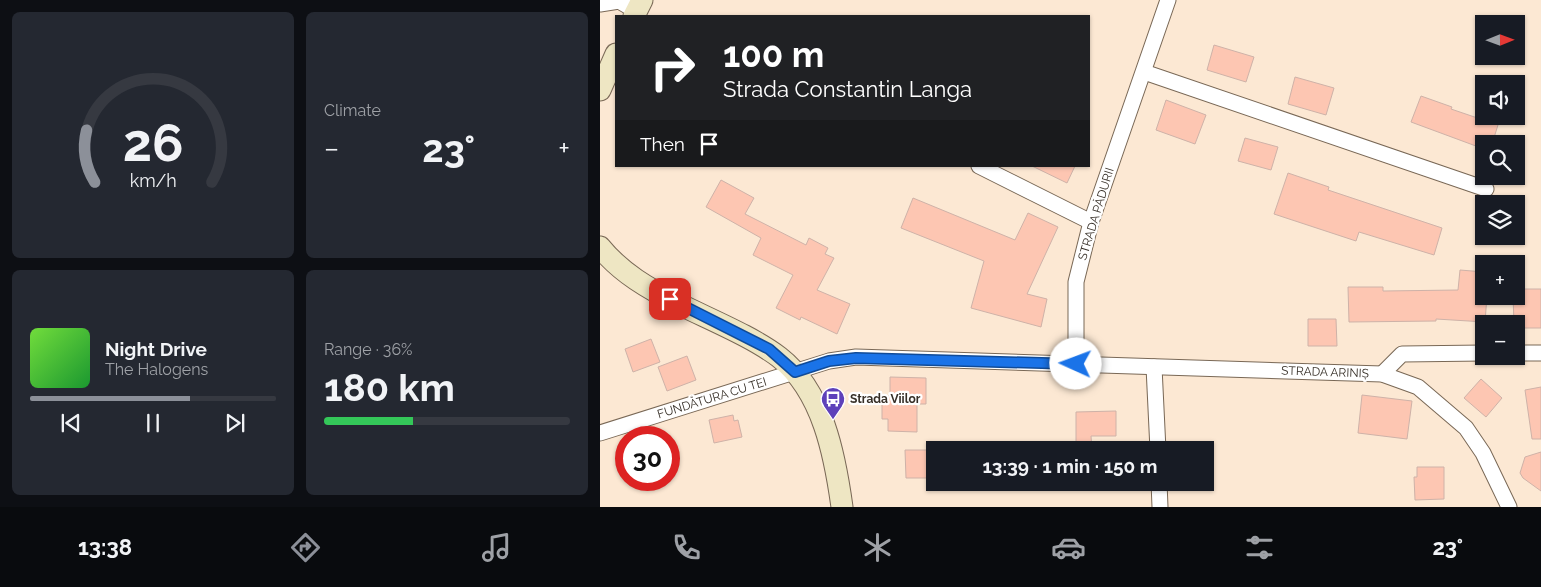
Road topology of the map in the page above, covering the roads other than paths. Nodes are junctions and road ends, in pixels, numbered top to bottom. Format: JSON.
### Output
{"nodes":[{"id":1,"x":1168,"y":0,"type":"edge"},
{"id":2,"x":600,"y":4,"type":"edge"},
{"id":3,"x":637,"y":9,"type":"edge"},
{"id":4,"x":615,"y":56,"type":"edge"},
{"id":5,"x":1144,"y":72,"type":"junction"},
{"id":6,"x":600,"y":90,"type":"edge"},
{"id":7,"x":981,"y":167,"type":"edge"},
{"id":8,"x":1486,"y":189,"type":"dead end"},
{"id":9,"x":1091,"y":222,"type":"junction"},
{"id":10,"x":600,"y":247,"type":"edge"},
{"id":11,"x":1475,"y":353,"type":"edge"},
{"id":12,"x":1525,"y":353,"type":"edge"},
{"id":13,"x":1540,"y":353,"type":"edge"},
{"id":14,"x":1076,"y":364,"type":"junction"},
{"id":15,"x":1154,"y":367,"type":"junction"},
{"id":16,"x":795,"y":372,"type":"junction"},
{"id":17,"x":1382,"y":374,"type":"junction"},
{"id":18,"x":600,"y":433,"type":"edge"},
{"id":19,"x":1158,"y":441,"type":"edge"},
{"id":20,"x":1159,"y":491,"type":"edge"},
{"id":21,"x":842,"y":507,"type":"edge"},
{"id":22,"x":1160,"y":507,"type":"edge"},
{"id":23,"x":1509,"y":507,"type":"edge"}],
"edges":[{"from":1,"to":5,"type":"street","name":"STRADA PĂDURII"},
{"from":2,"to":3,"type":"street"},
{"from":4,"to":6,"type":"main road"},
{"from":5,"to":8,"type":"street"},
{"from":5,"to":9,"type":"street","name":"STRADA PĂDURII"},
{"from":7,"to":9,"type":"street"},
{"from":9,"to":14,"type":"street","name":"STRADA PĂDURII"},
{"from":10,"to":16,"type":"main road"},
{"from":11,"to":17,"type":"street"},
{"from":12,"to":13,"type":"street"},
{"from":14,"to":15,"type":"street","name":"STRADA ARINIȘ"},
{"from":14,"to":16,"type":"street"},
{"from":15,"to":17,"type":"street","name":"STRADA ARINIȘ"},
{"from":15,"to":19,"type":"street"},
{"from":16,"to":18,"type":"street","name":"FUNDĂTURA CU TEI"},
{"from":16,"to":21,"type":"main road"},
{"from":17,"to":23,"type":"street","name":"STRADA ARINIȘ"},
{"from":20,"to":22,"type":"street"}]}
